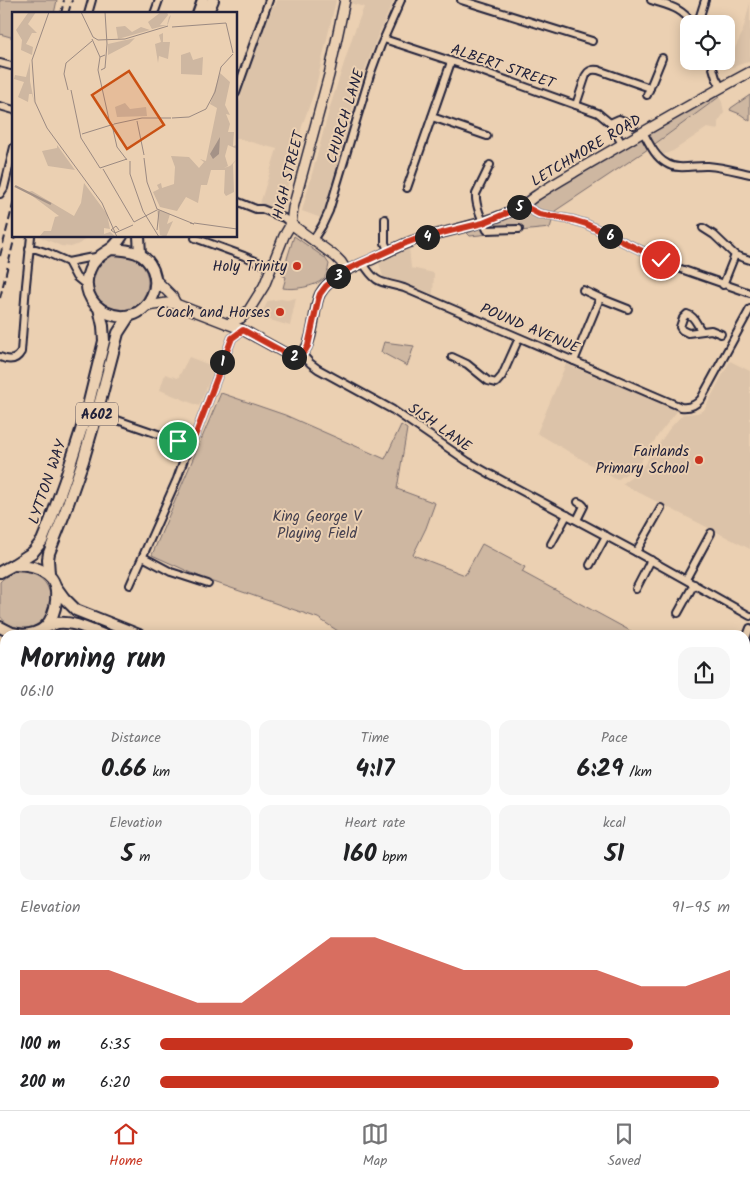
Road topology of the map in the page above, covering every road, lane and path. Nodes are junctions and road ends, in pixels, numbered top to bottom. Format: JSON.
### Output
{"nodes":[{"id":1,"x":203,"y":0,"type":"edge"},
{"id":2,"x":213,"y":0,"type":"edge"},
{"id":3,"x":269,"y":0,"type":"edge"},
{"id":4,"x":345,"y":0,"type":"edge"},
{"id":5,"x":401,"y":0,"type":"edge"},
{"id":6,"x":462,"y":0,"type":"edge"},
{"id":7,"x":651,"y":0,"type":"edge"},
{"id":8,"x":705,"y":0,"type":"edge"},
{"id":9,"x":199,"y":12,"type":"edge"},
{"id":10,"x":208,"y":12,"type":"edge"},
{"id":11,"x":686,"y":15,"type":"edge"},
{"id":12,"x":700,"y":15,"type":"edge"},
{"id":13,"x":384,"y":39,"type":"junction"},
{"id":14,"x":592,"y":41,"type":"dead end"},
{"id":15,"x":662,"y":58,"type":"dead end"},
{"id":16,"x":451,"y":62,"type":"junction"},
{"id":17,"x":0,"y":63,"type":"edge"},
{"id":18,"x":11,"y":66,"type":"dead end"},
{"id":19,"x":714,"y":70,"type":"edge"},
{"id":20,"x":750,"y":72,"type":"edge"},
{"id":21,"x":238,"y":87,"type":"edge"},
{"id":22,"x":721,"y":87,"type":"junction"},
{"id":23,"x":576,"y":105,"type":"junction"},
{"id":24,"x":432,"y":117,"type":"junction"},
{"id":25,"x":610,"y":123,"type":"junction"},
{"id":26,"x":634,"y":125,"type":"dead end"},
{"id":27,"x":643,"y":132,"type":"junction"},
{"id":28,"x":487,"y":136,"type":"dead end"},
{"id":29,"x":622,"y":144,"type":"junction"},
{"id":30,"x":12,"y":154,"type":"edge"},
{"id":31,"x":490,"y":165,"type":"dead end"},
{"id":32,"x":750,"y":174,"type":"edge"},
{"id":33,"x":407,"y":188,"type":"dead end"},
{"id":34,"x":0,"y":194,"type":"edge"},
{"id":35,"x":238,"y":202,"type":"edge"},
{"id":36,"x":524,"y":206,"type":"junction"},
{"id":37,"x":385,"y":219,"type":"dead end"},
{"id":38,"x":483,"y":223,"type":"junction"},
{"id":39,"x":291,"y":224,"type":"junction"},
{"id":40,"x":703,"y":228,"type":"dead end"},
{"id":41,"x":519,"y":229,"type":"dead end"},
{"id":42,"x":31,"y":238,"type":"edge"},
{"id":43,"x":120,"y":238,"type":"edge"},
{"id":44,"x":139,"y":238,"type":"edge"},
{"id":45,"x":195,"y":238,"type":"dead end"},
{"id":46,"x":313,"y":240,"type":"junction"},
{"id":47,"x":111,"y":248,"type":"junction"},
{"id":48,"x":29,"y":249,"type":"junction"},
{"id":49,"x":388,"y":252,"type":"junction"},
{"id":50,"x":140,"y":254,"type":"junction"},
{"id":51,"x":735,"y":255,"type":"junction"},
{"id":52,"x":97,"y":257,"type":"junction"},
{"id":53,"x":750,"y":260,"type":"edge"},
{"id":54,"x":68,"y":262,"type":"junction"},
{"id":55,"x":363,"y":263,"type":"junction"},
{"id":56,"x":272,"y":268,"type":"junction"},
{"id":57,"x":346,"y":270,"type":"junction"},
{"id":58,"x":155,"y":279,"type":"junction"},
{"id":59,"x":723,"y":285,"type":"junction"},
{"id":60,"x":87,"y":286,"type":"junction"},
{"id":61,"x":583,"y":290,"type":"dead end"},
{"id":62,"x":750,"y":293,"type":"edge"},
{"id":63,"x":600,"y":298,"type":"junction"},
{"id":64,"x":176,"y":304,"type":"junction"},
{"id":65,"x":147,"y":306,"type":"junction"},
{"id":66,"x":99,"y":308,"type":"junction"},
{"id":67,"x":628,"y":309,"type":"dead end"},
{"id":68,"x":750,"y":309,"type":"edge"},
{"id":69,"x":129,"y":316,"type":"junction"},
{"id":70,"x":228,"y":324,"type":"junction"},
{"id":71,"x":243,"y":330,"type":"junction"},
{"id":72,"x":701,"y":330,"type":"dead end"},
{"id":73,"x":232,"y":338,"type":"junction"},
{"id":74,"x":519,"y":338,"type":"junction"},
{"id":75,"x":733,"y":340,"type":"junction"},
{"id":76,"x":302,"y":354,"type":"junction"},
{"id":77,"x":2,"y":357,"type":"edge"},
{"id":78,"x":452,"y":357,"type":"dead end"},
{"id":79,"x":574,"y":361,"type":"junction"},
{"id":80,"x":97,"y":413,"type":"junction"},
{"id":81,"x":188,"y":441,"type":"junction"},
{"id":82,"x":578,"y":502,"type":"dead end"},
{"id":83,"x":661,"y":508,"type":"dead end"},
{"id":84,"x":567,"y":515,"type":"junction"},
{"id":85,"x":577,"y":520,"type":"junction"},
{"id":86,"x":711,"y":533,"type":"dead end"},
{"id":87,"x":606,"y":536,"type":"junction"},
{"id":88,"x":551,"y":544,"type":"dead end"},
{"id":89,"x":636,"y":552,"type":"junction"},
{"id":90,"x":143,"y":557,"type":"junction"},
{"id":91,"x":651,"y":560,"type":"junction"},
{"id":92,"x":13,"y":565,"type":"junction"},
{"id":93,"x":590,"y":565,"type":"dead end"},
{"id":94,"x":0,"y":572,"type":"edge"},
{"id":95,"x":49,"y":574,"type":"junction"},
{"id":96,"x":686,"y":579,"type":"junction"},
{"id":97,"x":208,"y":584,"type":"dead end"},
{"id":98,"x":694,"y":584,"type":"junction"},
{"id":99,"x":130,"y":585,"type":"dead end"},
{"id":100,"x":56,"y":586,"type":"junction"},
{"id":101,"x":636,"y":589,"type":"dead end"},
{"id":102,"x":678,"y":613,"type":"dead end"},
{"id":103,"x":750,"y":616,"type":"edge"},
{"id":104,"x":46,"y":627,"type":"junction"},
{"id":105,"x":41,"y":630,"type":"edge"},
{"id":106,"x":89,"y":630,"type":"edge"},
{"id":107,"x":126,"y":630,"type":"edge"}],
"edges":[{"from":1,"to":9,"type":"main road"},
{"from":2,"to":10,"type":"main road"},
{"from":3,"to":21,"type":"street"},
{"from":4,"to":39,"type":"street","name":"HIGH STREET"},
{"from":5,"to":13,"type":"street","name":"CHURCH LANE"},
{"from":6,"to":14,"type":"street"},
{"from":7,"to":11,"type":"street"},
{"from":8,"to":12,"type":"street"},
{"from":13,"to":16,"type":"street","name":"ALBERT STREET"},
{"from":13,"to":46,"type":"street","name":"CHURCH LANE"},
{"from":15,"to":23,"type":"street"},
{"from":16,"to":23,"type":"street","name":"ALBERT STREET"},
{"from":16,"to":24,"type":"street"},
{"from":17,"to":18,"type":"street"},
{"from":19,"to":22,"type":"street"},
{"from":20,"to":22,"type":"street","name":"LETCHMORE ROAD"},
{"from":22,"to":27,"type":"street","name":"LETCHMORE ROAD"},
{"from":23,"to":25,"type":"street","name":"ALBERT STREET"},
{"from":24,"to":28,"type":"street"},
{"from":24,"to":33,"type":"street"},
{"from":25,"to":26,"type":"street","name":"ALBERT STREET"},
{"from":25,"to":29,"type":"street","name":"ALBERT STREET"},
{"from":27,"to":29,"type":"street","name":"LETCHMORE ROAD"},
{"from":27,"to":32,"type":"street"},
{"from":29,"to":36,"type":"street","name":"LETCHMORE ROAD"},
{"from":30,"to":34,"type":"street"},
{"from":31,"to":38,"type":"street"},
{"from":35,"to":39,"type":"street"},
{"from":36,"to":38,"type":"street","name":"LETCHMORE ROAD"},
{"from":36,"to":59,"type":"street"},
{"from":37,"to":49,"type":"street"},
{"from":38,"to":41,"type":"street"},
{"from":38,"to":49,"type":"street","name":"LETCHMORE ROAD"},
{"from":39,"to":46,"type":"street"},
{"from":39,"to":56,"type":"street","name":"HIGH STREET"},
{"from":40,"to":51,"type":"street"},
{"from":42,"to":48,"type":"street"},
{"from":43,"to":47,"type":"main road"},
{"from":44,"to":50,"type":"main road"},
{"from":45,"to":56,"type":"street"},
{"from":46,"to":57,"type":"street"},
{"from":47,"to":50,"type":"main road"},
{"from":47,"to":52,"type":"main road"},
{"from":48,"to":54,"type":"street"},
{"from":48,"to":77,"type":"street"},
{"from":49,"to":55,"type":"street","name":"LETCHMORE ROAD"},
{"from":50,"to":58,"type":"main road"},
{"from":51,"to":53,"type":"street"},
{"from":51,"to":59,"type":"street"},
{"from":52,"to":54,"type":"street"},
{"from":52,"to":60,"type":"main road"},
{"from":54,"to":60,"type":"street"},
{"from":55,"to":57,"type":"street","name":"LETCHMORE ROAD"},
{"from":55,"to":74,"type":"street","name":"POUND AVENUE"},
{"from":56,"to":70,"type":"street","name":"HIGH STREET"},
{"from":57,"to":76,"type":"street","name":"LETCHMORE ROAD"},
{"from":58,"to":64,"type":"street"},
{"from":58,"to":65,"type":"main road"},
{"from":59,"to":62,"type":"street"},
{"from":60,"to":66,"type":"main road","name":"LYTTON WAY","number":"A602"},
{"from":61,"to":63,"type":"street"},
{"from":63,"to":67,"type":"street"},
{"from":63,"to":79,"type":"street"},
{"from":64,"to":65,"type":"street"},
{"from":64,"to":70,"type":"street"},
{"from":65,"to":69,"type":"main road"},
{"from":66,"to":69,"type":"main road"},
{"from":66,"to":92,"type":"main road","name":"LYTTON WAY","number":"A602"},
{"from":68,"to":75,"type":"street"},
{"from":69,"to":80,"type":"main road","name":"LYTTON WAY","number":"A602"},
{"from":70,"to":71,"type":"street"},
{"from":70,"to":73,"type":"street"},
{"from":71,"to":73,"type":"street"},
{"from":71,"to":76,"type":"street"},
{"from":72,"to":75,"type":"street"},
{"from":73,"to":81,"type":"street"},
{"from":74,"to":78,"type":"street"},
{"from":74,"to":79,"type":"street","name":"POUND AVENUE"},
{"from":75,"to":79,"type":"street","name":"POUND AVENUE"},
{"from":76,"to":84,"type":"street","name":"SISH LANE"},
{"from":80,"to":81,"type":"street"},
{"from":80,"to":95,"type":"main road","name":"LYTTON WAY","number":"A602"},
{"from":81,"to":90,"type":"street"},
{"from":82,"to":85,"type":"street"},
{"from":83,"to":89,"type":"street"},
{"from":84,"to":85,"type":"street","name":"SISH LANE"},
{"from":84,"to":88,"type":"street"},
{"from":85,"to":87,"type":"street","name":"SISH LANE"},
{"from":86,"to":96,"type":"street"},
{"from":87,"to":89,"type":"street","name":"SISH LANE"},
{"from":87,"to":93,"type":"street"},
{"from":89,"to":91,"type":"street","name":"SISH LANE"},
{"from":90,"to":97,"type":"street"},
{"from":90,"to":99,"type":"street"},
{"from":91,"to":96,"type":"street","name":"SISH LANE"},
{"from":91,"to":101,"type":"street"},
{"from":92,"to":94,"type":"main road","name":"LYTTON WAY","number":"A602"},
{"from":92,"to":95,"type":"main road"},
{"from":95,"to":100,"type":"main road"},
{"from":96,"to":98,"type":"street","name":"SISH LANE"},
{"from":98,"to":102,"type":"street"},
{"from":98,"to":103,"type":"street","name":"SISH LANE"},
{"from":100,"to":104,"type":"main road"},
{"from":100,"to":107,"type":"main road"},
{"from":104,"to":105,"type":"main road"},
{"from":104,"to":106,"type":"main road"}]}
